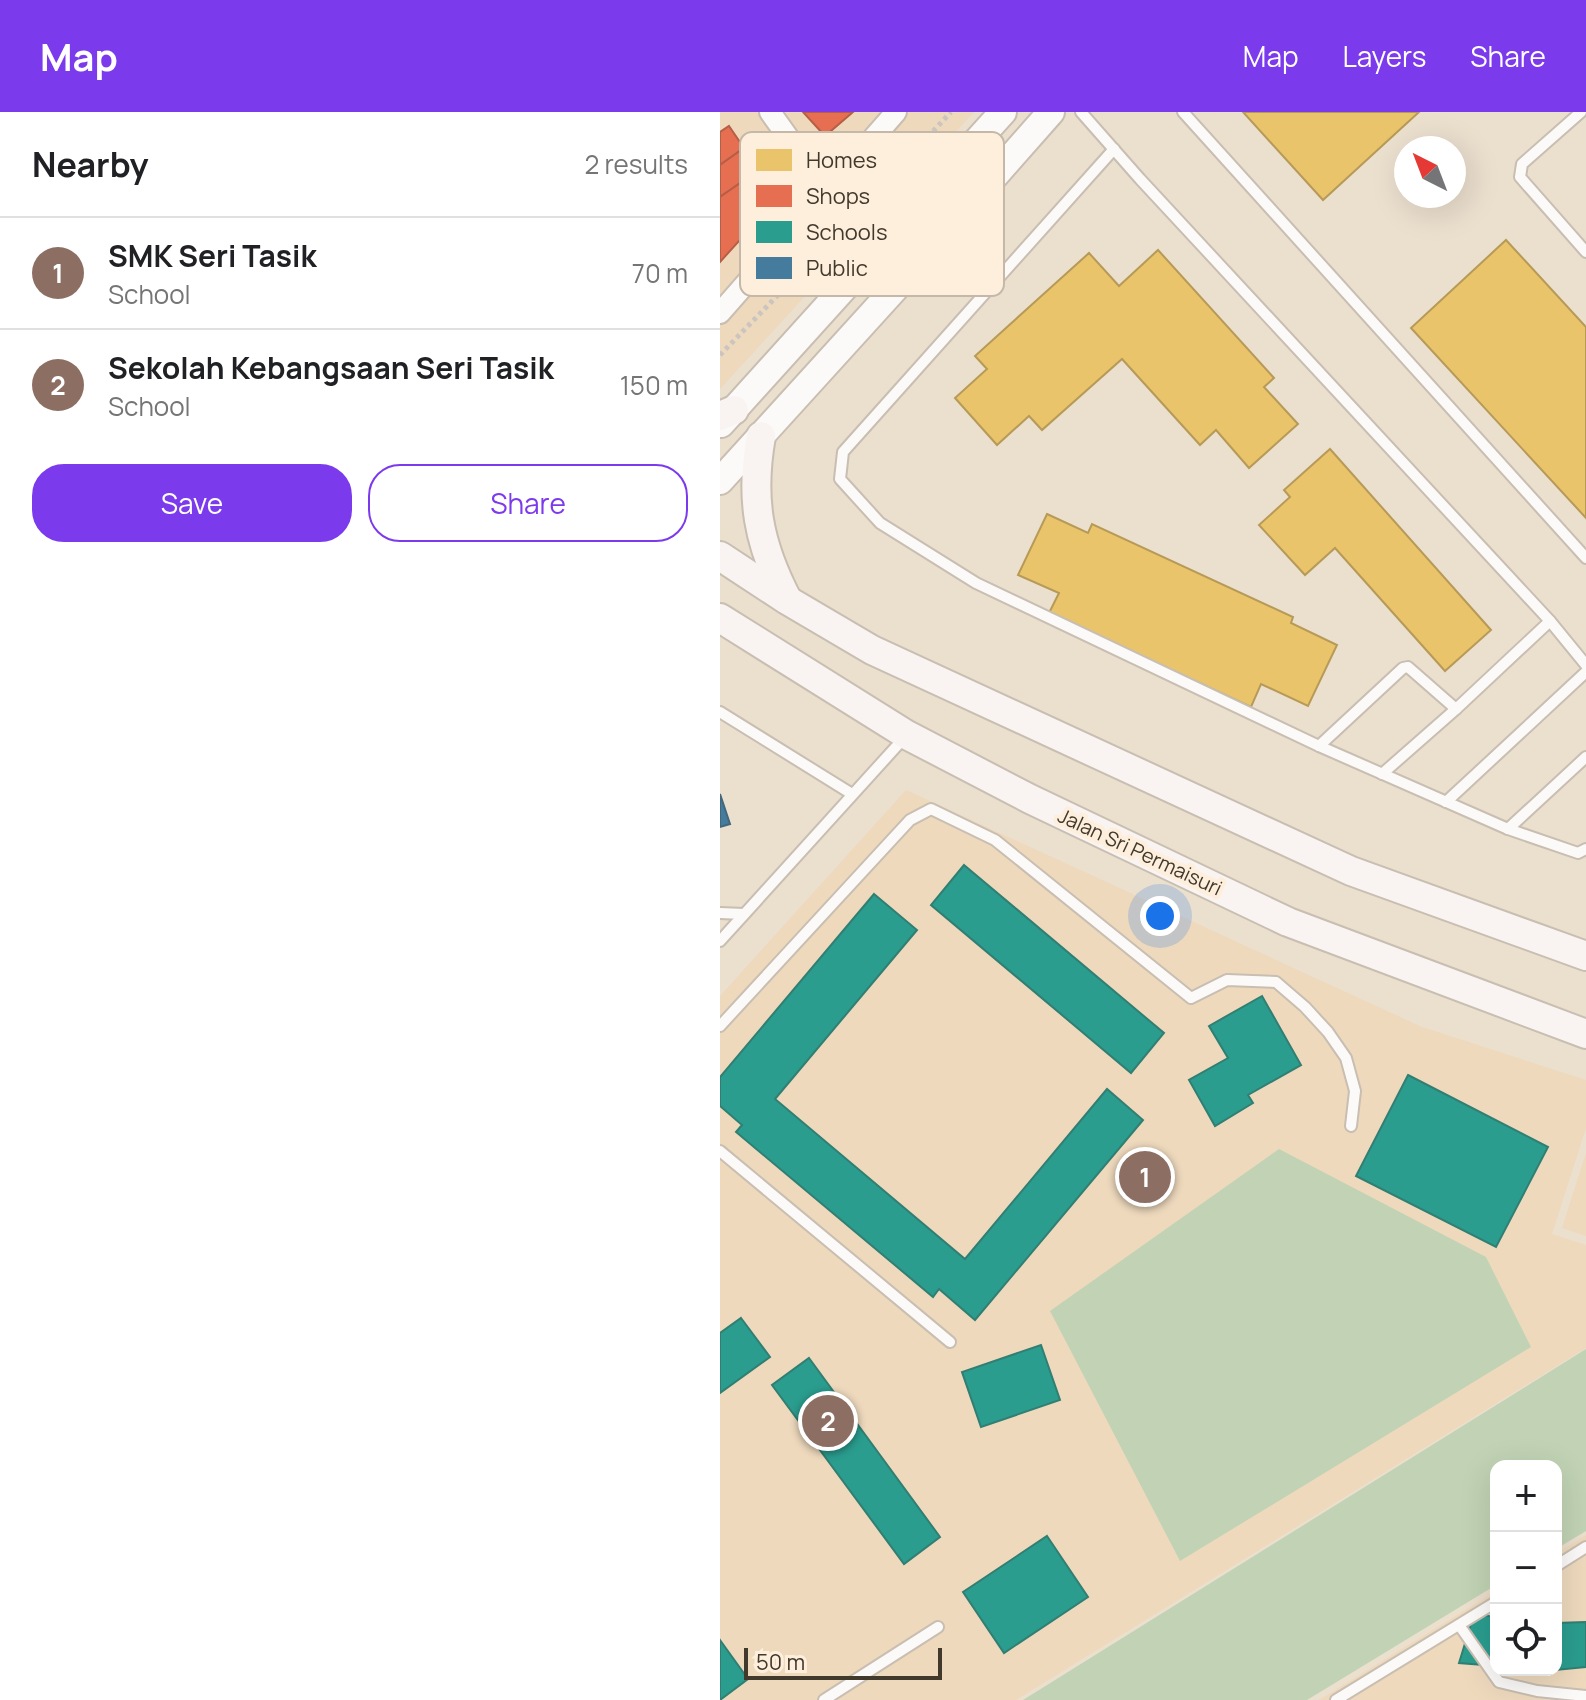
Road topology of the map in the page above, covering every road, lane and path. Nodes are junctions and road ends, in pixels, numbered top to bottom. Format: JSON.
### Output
{"nodes":[{"id":1,"x":770,"y":112,"type":"edge"},
{"id":2,"x":896,"y":112,"type":"edge"},
{"id":3,"x":1003,"y":112,"type":"edge"},
{"id":4,"x":1051,"y":112,"type":"edge"},
{"id":5,"x":1081,"y":112,"type":"edge"},
{"id":6,"x":1183,"y":112,"type":"edge"},
{"id":7,"x":1581,"y":112,"type":"edge"},
{"id":8,"x":784,"y":132,"type":"edge"},
{"id":9,"x":878,"y":132,"type":"edge"},
{"id":10,"x":985,"y":132,"type":"edge"},
{"id":11,"x":1114,"y":149,"type":"junction"},
{"id":12,"x":1004,"y":165,"type":"edge"},
{"id":13,"x":1586,"y":252,"type":"edge"},
{"id":14,"x":1004,"y":272,"type":"edge"},
{"id":15,"x":740,"y":285,"type":"edge"},
{"id":16,"x":836,"y":296,"type":"edge"},
{"id":17,"x":888,"y":296,"type":"edge"},
{"id":18,"x":983,"y":296,"type":"edge"},
{"id":19,"x":722,"y":305,"type":"edge"},
{"id":20,"x":725,"y":417,"type":"edge"},
{"id":21,"x":761,"y":436,"type":"junction"},
{"id":22,"x":720,"y":481,"type":"edge"},
{"id":23,"x":720,"y":556,"type":"edge"},
{"id":24,"x":1586,"y":558,"type":"edge"},
{"id":25,"x":787,"y":600,"type":"junction"},
{"id":26,"x":720,"y":618,"type":"edge"},
{"id":27,"x":1550,"y":621,"type":"junction"},
{"id":28,"x":720,"y":635,"type":"edge"},
{"id":29,"x":754,"y":639,"type":"junction"},
{"id":30,"x":1586,"y":665,"type":"edge"},
{"id":31,"x":1586,"y":672,"type":"edge"},
{"id":32,"x":1456,"y":709,"type":"junction"},
{"id":33,"x":720,"y":712,"type":"edge"},
{"id":34,"x":907,"y":735,"type":"junction"},
{"id":35,"x":1319,"y":746,"type":"junction"},
{"id":36,"x":1586,"y":757,"type":"edge"},
{"id":37,"x":1382,"y":774,"type":"junction"},
{"id":38,"x":852,"y":794,"type":"junction"},
{"id":39,"x":1446,"y":802,"type":"junction"},
{"id":40,"x":1508,"y":829,"type":"junction"},
{"id":41,"x":1586,"y":849,"type":"edge"},
{"id":42,"x":720,"y":913,"type":"edge"},
{"id":43,"x":744,"y":914,"type":"junction"},
{"id":44,"x":720,"y":941,"type":"edge"},
{"id":45,"x":1586,"y":956,"type":"edge"},
{"id":46,"x":720,"y":1026,"type":"edge"},
{"id":47,"x":1586,"y":1034,"type":"edge"},
{"id":48,"x":1351,"y":1126,"type":"dead end"},
{"id":49,"x":720,"y":1151,"type":"edge"},
{"id":50,"x":950,"y":1342,"type":"dead end"},
{"id":51,"x":1586,"y":1547,"type":"edge"},
{"id":52,"x":1562,"y":1562,"type":"edge"},
{"id":53,"x":1493,"y":1604,"type":"edge"},
{"id":54,"x":1459,"y":1625,"type":"junction"},
{"id":55,"x":938,"y":1627,"type":"dead end"},
{"id":56,"x":1586,"y":1696,"type":"edge"},
{"id":57,"x":824,"y":1700,"type":"edge"},
{"id":58,"x":1336,"y":1700,"type":"edge"}],
"edges":[{"from":1,"to":8,"type":"street"},
{"from":2,"to":9,"type":"street"},
{"from":3,"to":10,"type":"street"},
{"from":4,"to":12,"type":"street"},
{"from":5,"to":11,"type":"lane"},
{"from":6,"to":24,"type":"lane"},
{"from":7,"to":13,"type":"lane"},
{"from":11,"to":14,"type":"lane"},
{"from":11,"to":27,"type":"lane"},
{"from":15,"to":19,"type":"street"},
{"from":16,"to":20,"type":"street"},
{"from":17,"to":21,"type":"street"},
{"from":18,"to":35,"type":"lane"},
{"from":21,"to":22,"type":"street"},
{"from":21,"to":25,"type":"main road"},
{"from":23,"to":25,"type":"main road"},
{"from":25,"to":45,"type":"main road"},
{"from":26,"to":29,"type":"main road","name":"Jalan Sri Permaisuri"},
{"from":27,"to":30,"type":"lane"},
{"from":27,"to":32,"type":"lane"},
{"from":28,"to":29,"type":"main road"},
{"from":29,"to":34,"type":"main road","name":"Jalan Sri Permaisuri"},
{"from":31,"to":39,"type":"lane"},
{"from":32,"to":35,"type":"lane"},
{"from":32,"to":37,"type":"lane"},
{"from":33,"to":38,"type":"lane"},
{"from":34,"to":38,"type":"lane"},
{"from":34,"to":47,"type":"main road","name":"Jalan Sri Permaisuri"},
{"from":35,"to":37,"type":"lane"},
{"from":36,"to":40,"type":"lane"},
{"from":37,"to":39,"type":"lane"},
{"from":38,"to":43,"type":"lane"},
{"from":39,"to":40,"type":"lane"},
{"from":40,"to":41,"type":"lane"},
{"from":42,"to":43,"type":"lane"},
{"from":43,"to":44,"type":"lane"},
{"from":46,"to":48,"type":"lane"},
{"from":49,"to":50,"type":"lane"},
{"from":51,"to":52,"type":"lane"},
{"from":53,"to":54,"type":"lane"},
{"from":54,"to":56,"type":"lane"},
{"from":54,"to":58,"type":"lane"},
{"from":55,"to":57,"type":"lane"}]}
